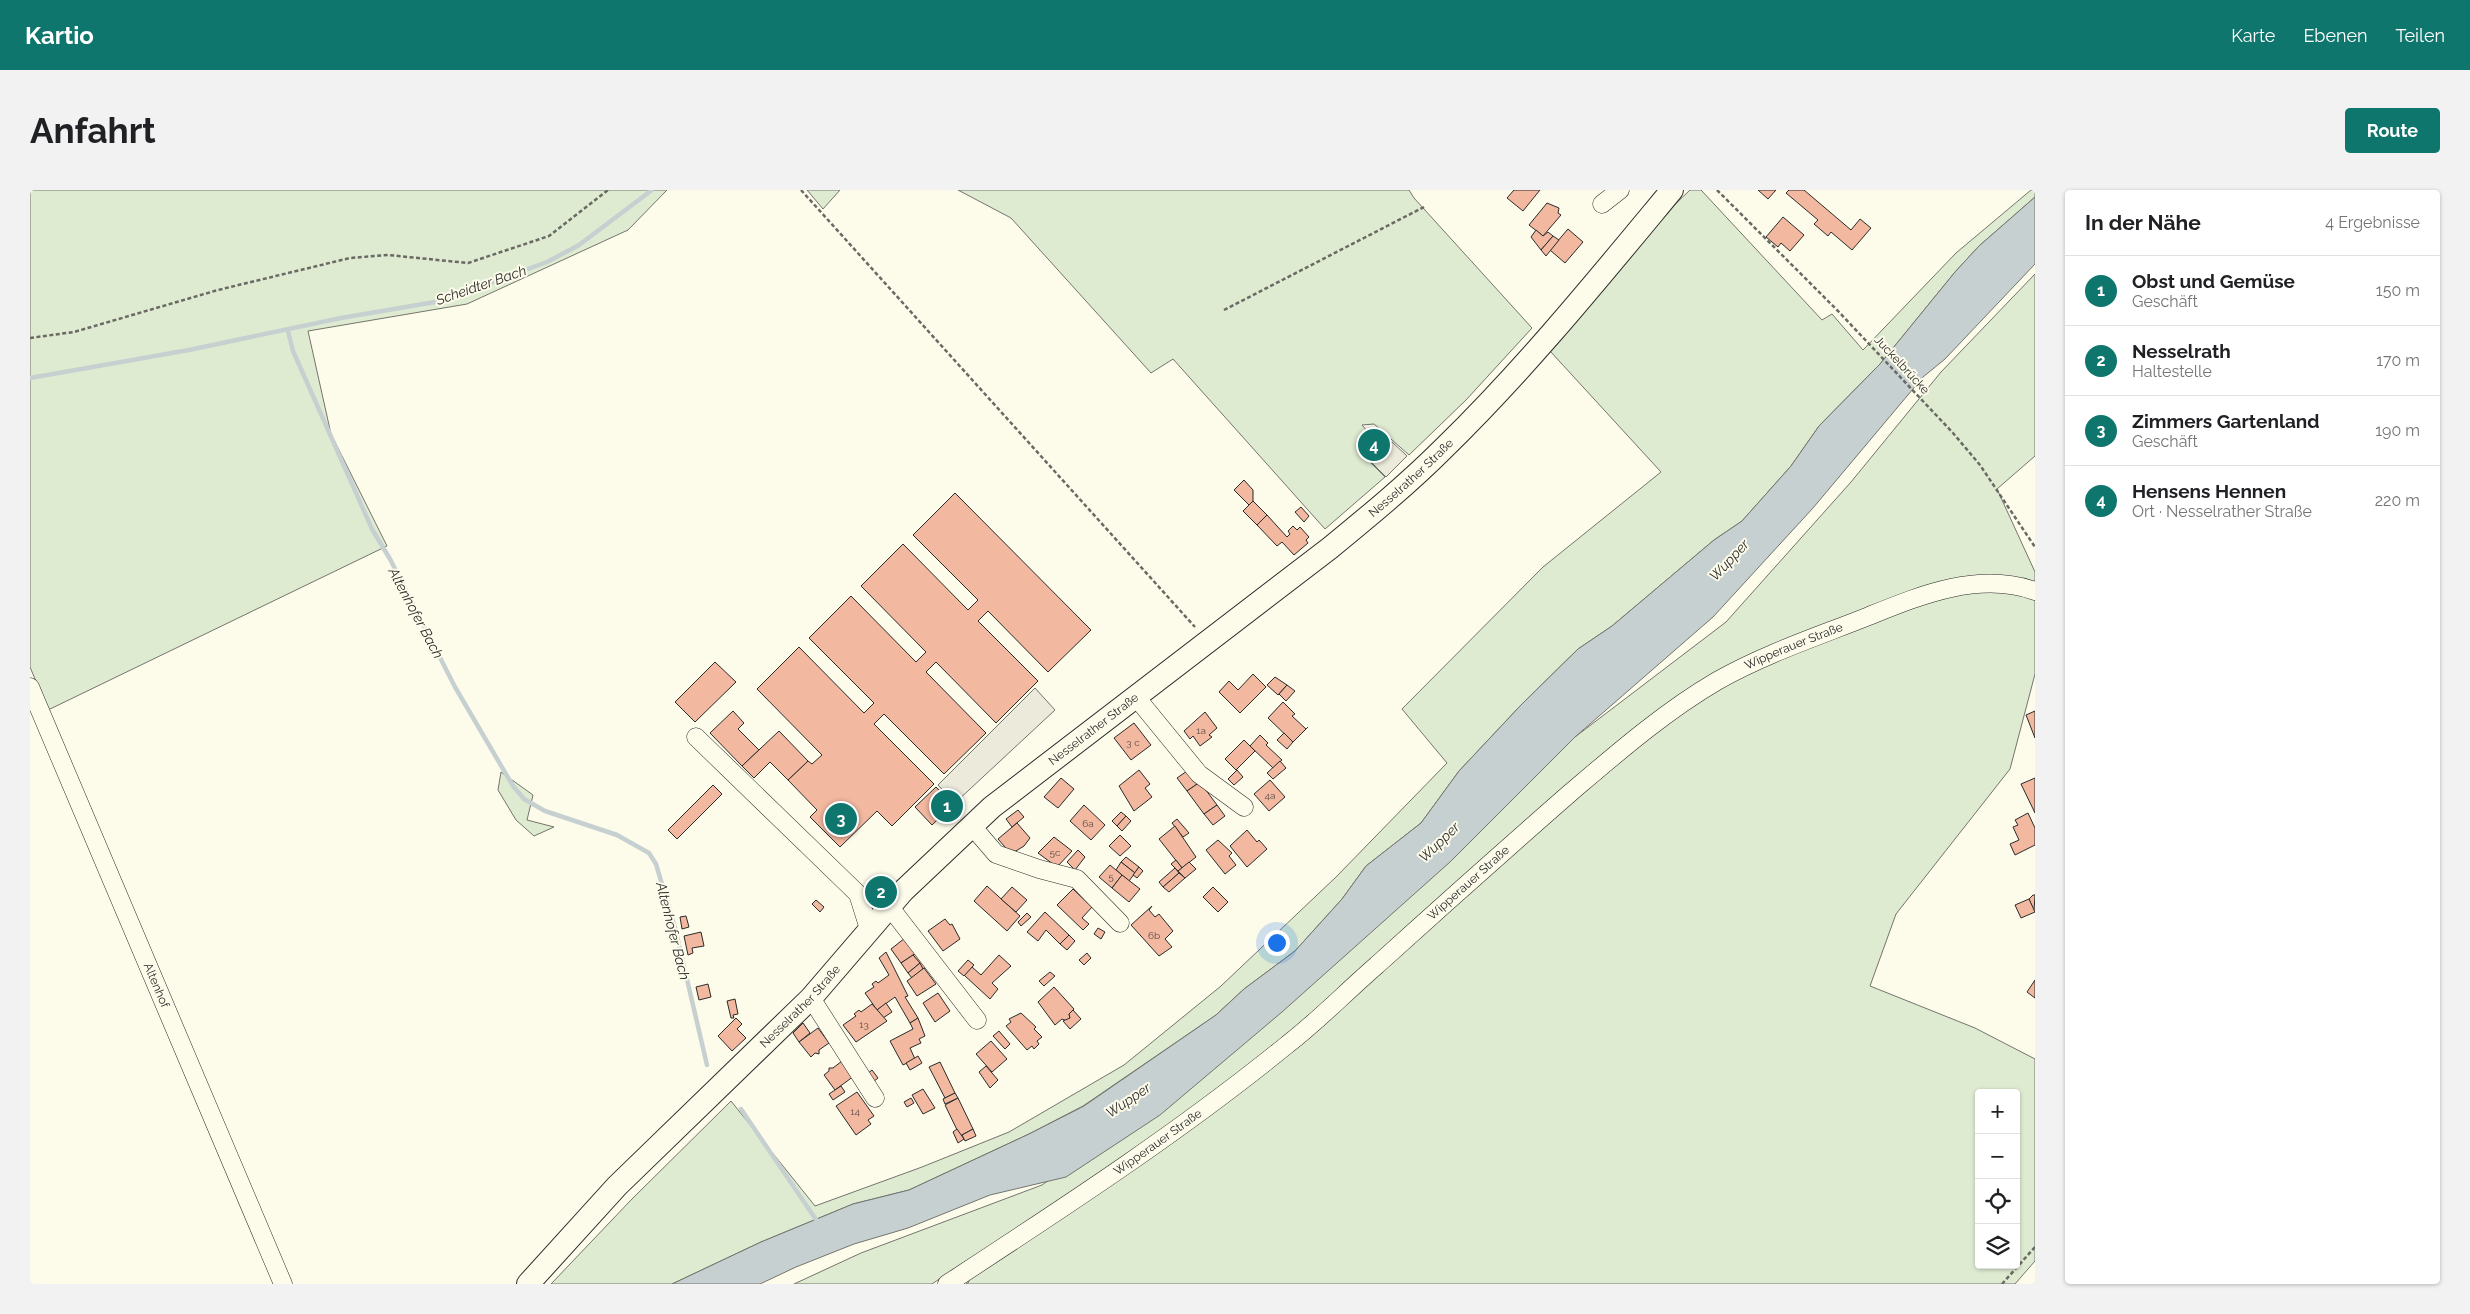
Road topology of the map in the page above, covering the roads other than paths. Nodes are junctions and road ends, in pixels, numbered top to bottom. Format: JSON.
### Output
{"nodes":[{"id":1,"x":1620,"y":190,"type":"edge"},
{"id":2,"x":1672,"y":190,"type":"edge"},
{"id":3,"x":1602,"y":204,"type":"dead end"},
{"id":4,"x":2035,"y":591,"type":"edge"},
{"id":5,"x":30,"y":687,"type":"edge"},
{"id":6,"x":1136,"y":697,"type":"junction"},
{"id":7,"x":696,"y":737,"type":"dead end"},
{"id":8,"x":1244,"y":807,"type":"dead end"},
{"id":9,"x":972,"y":826,"type":"junction"},
{"id":10,"x":889,"y":906,"type":"junction"},
{"id":11,"x":1120,"y":922,"type":"dead end"},
{"id":12,"x":869,"y":929,"type":"junction"},
{"id":13,"x":810,"y":998,"type":"junction"},
{"id":14,"x":977,"y":1020,"type":"dead end"},
{"id":15,"x":875,"y":1098,"type":"dead end"},
{"id":16,"x":284,"y":1284,"type":"edge"},
{"id":17,"x":528,"y":1284,"type":"edge"},
{"id":18,"x":947,"y":1284,"type":"edge"}],
"edges":[{"from":1,"to":3,"type":"street"},
{"from":2,"to":6,"type":"main road","name":"Nesselrather Straße"},
{"from":4,"to":18,"type":"street","name":"Wipperauer Straße"},
{"from":5,"to":16,"type":"street","name":"Altenhof"},
{"from":6,"to":8,"type":"street"},
{"from":6,"to":9,"type":"main road","name":"Nesselrather Straße"},
{"from":7,"to":12,"type":"street"},
{"from":9,"to":10,"type":"main road","name":"Nesselrather Straße"},
{"from":9,"to":11,"type":"street"},
{"from":10,"to":12,"type":"main road","name":"Nesselrather Straße"},
{"from":10,"to":14,"type":"street"},
{"from":12,"to":13,"type":"main road","name":"Nesselrather Straße"},
{"from":13,"to":15,"type":"street"},
{"from":13,"to":17,"type":"main road","name":"Nesselrather Straße"}]}
